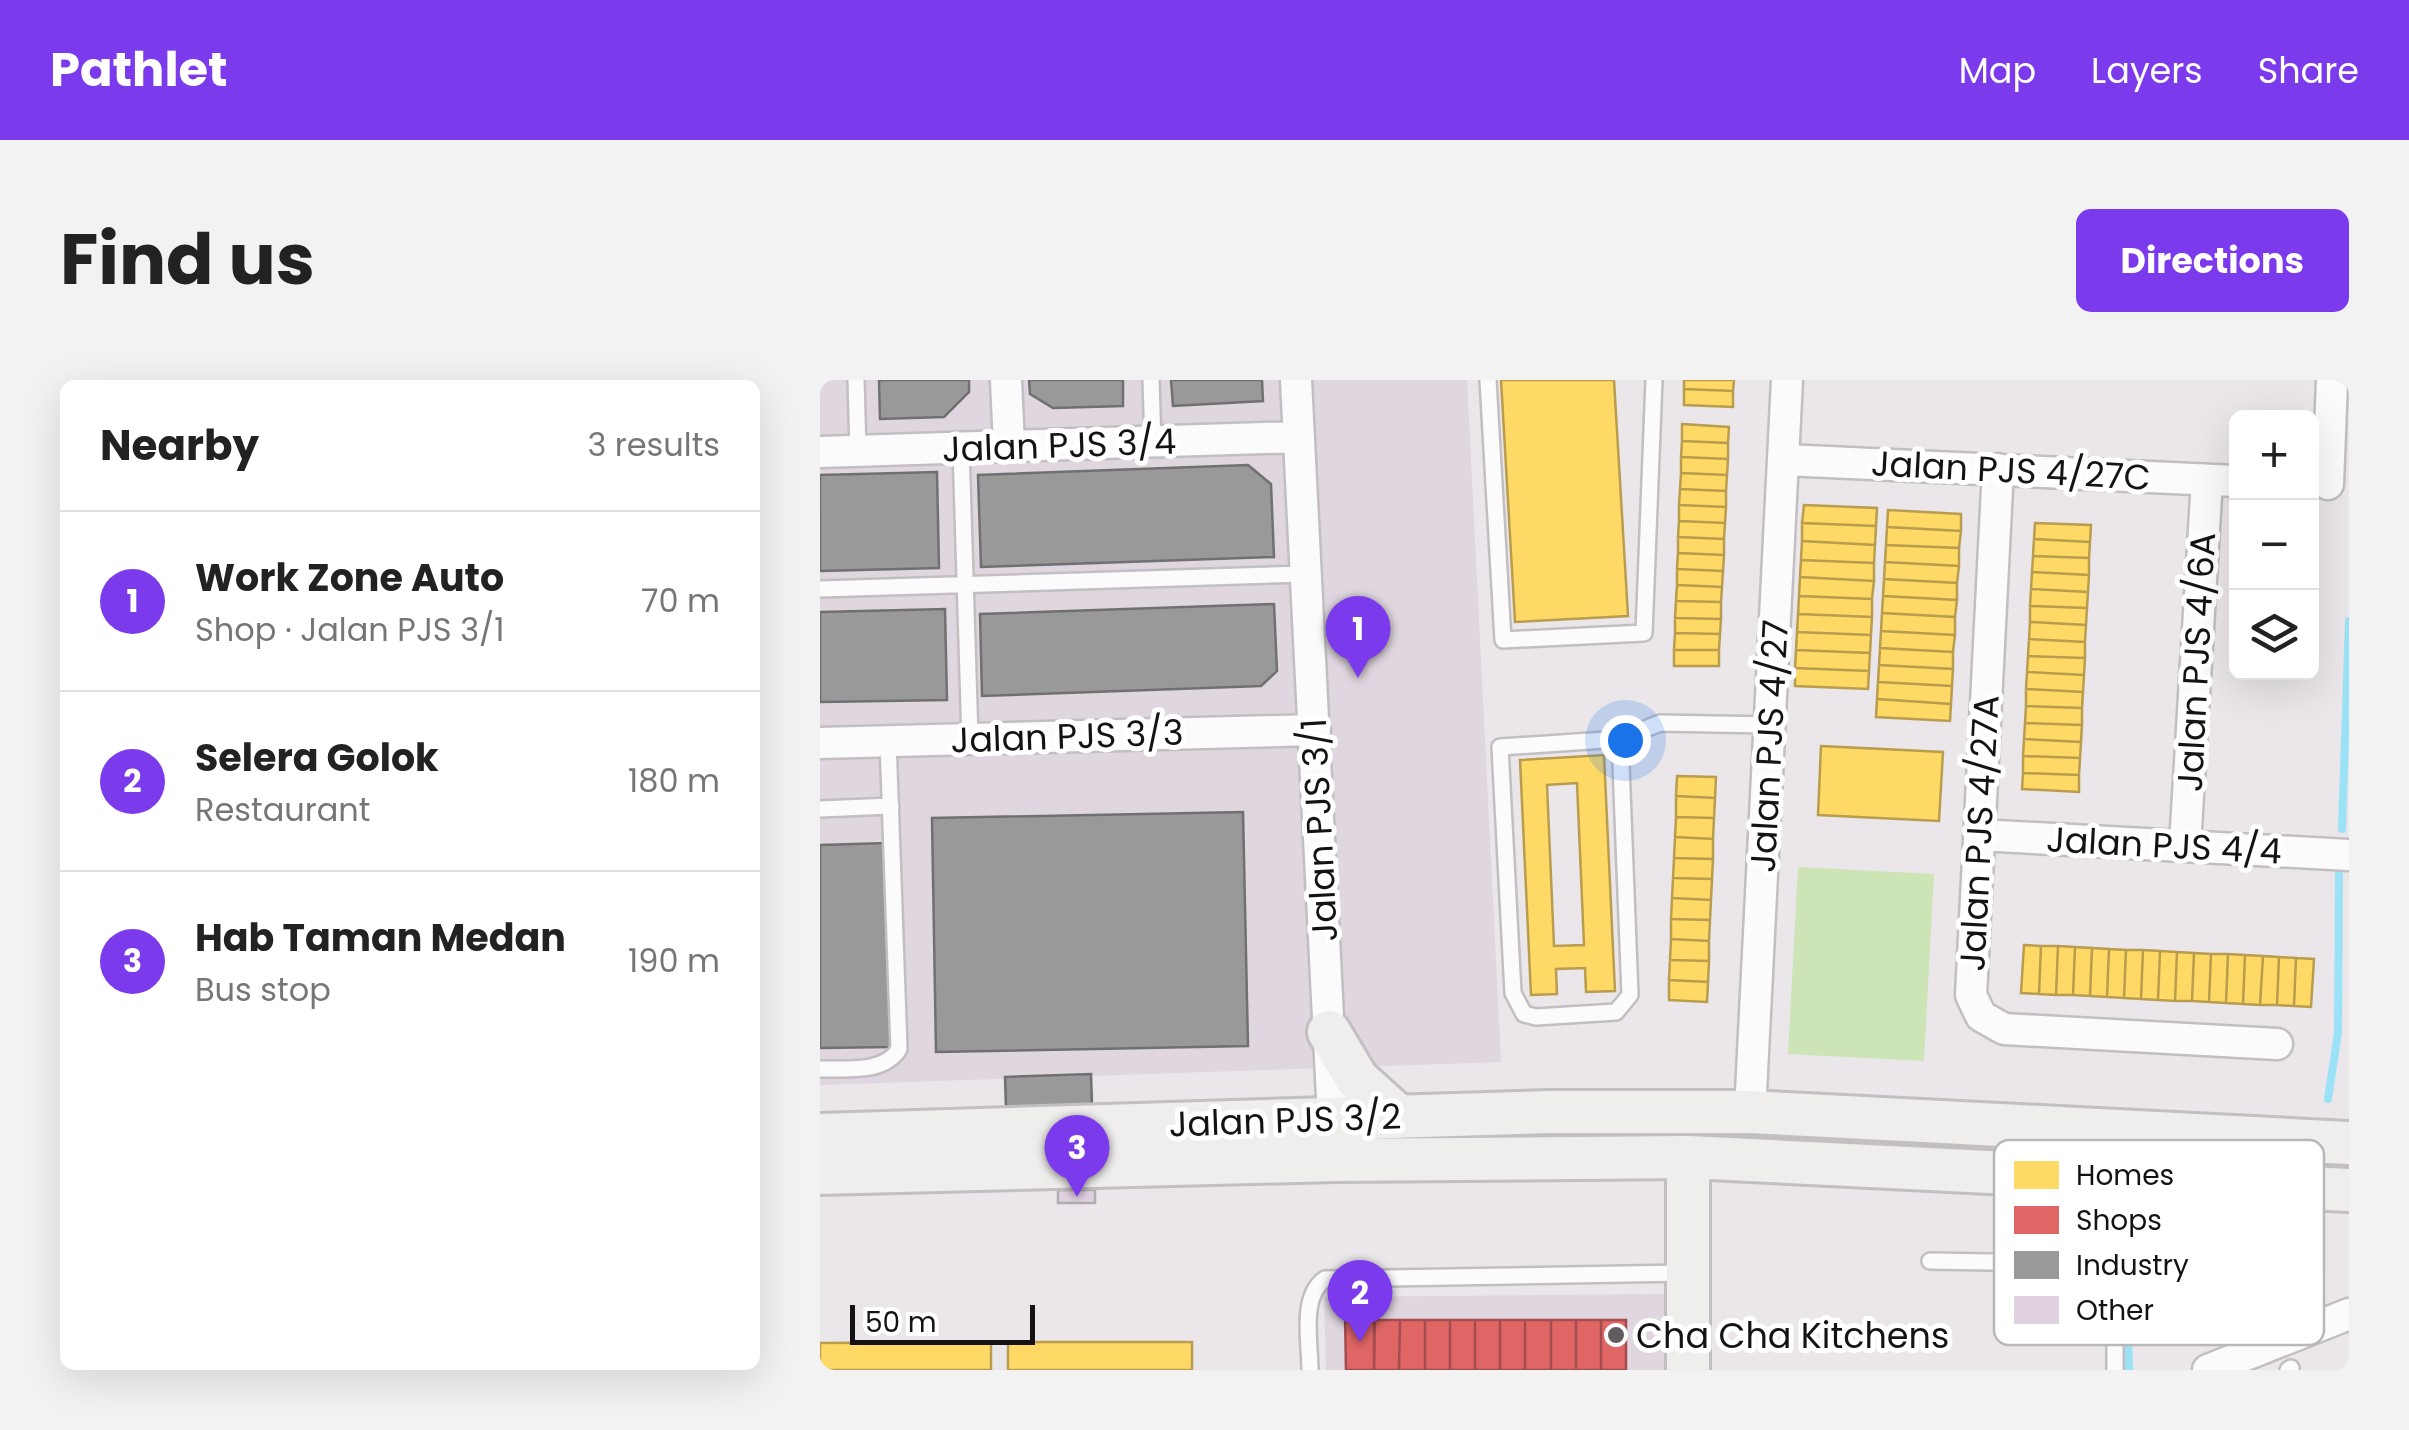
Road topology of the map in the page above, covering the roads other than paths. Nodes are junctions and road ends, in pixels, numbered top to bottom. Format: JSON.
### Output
{"nodes":[{"id":1,"x":856,"y":380,"type":"edge"},
{"id":2,"x":1006,"y":380,"type":"edge"},
{"id":3,"x":1151,"y":380,"type":"edge"},
{"id":4,"x":1296,"y":380,"type":"edge"},
{"id":5,"x":1488,"y":380,"type":"edge"},
{"id":6,"x":1654,"y":380,"type":"edge"},
{"id":7,"x":1787,"y":380,"type":"edge"},
{"id":8,"x":2332,"y":380,"type":"edge"},
{"id":9,"x":1299,"y":437,"type":"junction"},
{"id":10,"x":1153,"y":442,"type":"junction"},
{"id":11,"x":1009,"y":446,"type":"junction"},
{"id":12,"x":961,"y":448,"type":"junction"},
{"id":13,"x":858,"y":451,"type":"junction"},
{"id":14,"x":820,"y":452,"type":"edge"},
{"id":15,"x":1785,"y":460,"type":"junction"},
{"id":16,"x":1998,"y":469,"type":"junction"},
{"id":17,"x":2222,"y":480,"type":"edge"},
{"id":18,"x":2330,"y":484,"type":"edge"},
{"id":19,"x":1306,"y":574,"type":"junction"},
{"id":20,"x":965,"y":584,"type":"junction"},
{"id":21,"x":820,"y":588,"type":"edge"},
{"id":22,"x":1770,"y":725,"type":"junction"},
{"id":23,"x":1314,"y":730,"type":"junction"},
{"id":24,"x":970,"y":739,"type":"junction"},
{"id":25,"x":1620,"y":739,"type":"junction"},
{"id":26,"x":888,"y":742,"type":"junction"},
{"id":27,"x":820,"y":743,"type":"edge"},
{"id":28,"x":891,"y":806,"type":"junction"},
{"id":29,"x":820,"y":809,"type":"edge"},
{"id":30,"x":1979,"y":834,"type":"junction"},
{"id":31,"x":2185,"y":845,"type":"junction"},
{"id":32,"x":2349,"y":855,"type":"edge"},
{"id":33,"x":1329,"y":1032,"type":"junction"},
{"id":34,"x":2277,"y":1044,"type":"dead end"},
{"id":35,"x":820,"y":1069,"type":"edge"},
{"id":36,"x":1750,"y":1112,"type":"junction"},
{"id":37,"x":1399,"y":1117,"type":"junction"},
{"id":38,"x":820,"y":1135,"type":"edge"},
{"id":39,"x":1334,"y":1139,"type":"junction"},
{"id":40,"x":2309,"y":1140,"type":"edge"},
{"id":41,"x":2324,"y":1141,"type":"edge"},
{"id":42,"x":2349,"y":1142,"type":"edge"},
{"id":43,"x":1616,"y":1157,"type":"junction"},
{"id":44,"x":1688,"y":1157,"type":"junction"},
{"id":45,"x":1766,"y":1160,"type":"junction"},
{"id":46,"x":1994,"y":1172,"type":"edge"},
{"id":47,"x":820,"y":1173,"type":"edge"},
{"id":48,"x":2324,"y":1189,"type":"edge"},
{"id":49,"x":2349,"y":1190,"type":"edge"},
{"id":50,"x":1689,"y":1224,"type":"junction"},
{"id":51,"x":1930,"y":1261,"type":"dead end"},
{"id":52,"x":1994,"y":1262,"type":"edge"},
{"id":53,"x":1689,"y":1273,"type":"junction"},
{"id":54,"x":2349,"y":1314,"type":"edge"},
{"id":55,"x":2324,"y":1324,"type":"edge"},
{"id":56,"x":2271,"y":1345,"type":"edge"},
{"id":57,"x":1310,"y":1370,"type":"edge"},
{"id":58,"x":1688,"y":1370,"type":"edge"},
{"id":59,"x":2208,"y":1370,"type":"edge"}],
"edges":[{"from":1,"to":13,"type":"lane"},
{"from":2,"to":11,"type":"street"},
{"from":3,"to":10,"type":"lane"},
{"from":4,"to":9,"type":"street","name":"Jalan PJS 3/1"},
{"from":5,"to":6,"type":"lane"},
{"from":7,"to":15,"type":"street","name":"Jalan PJS 4/27"},
{"from":8,"to":18,"type":"street"},
{"from":9,"to":10,"type":"street","name":"Jalan PJS 3/4"},
{"from":9,"to":19,"type":"street","name":"Jalan PJS 3/1"},
{"from":10,"to":11,"type":"street","name":"Jalan PJS 3/4"},
{"from":11,"to":12,"type":"street","name":"Jalan PJS 3/4"},
{"from":12,"to":13,"type":"street","name":"Jalan PJS 3/4"},
{"from":12,"to":20,"type":"lane"},
{"from":13,"to":14,"type":"street","name":"Jalan PJS 3/4"},
{"from":15,"to":16,"type":"street","name":"Jalan PJS 4/27C"},
{"from":15,"to":22,"type":"street","name":"Jalan PJS 4/27"},
{"from":16,"to":17,"type":"street","name":"Jalan PJS 4/27C"},
{"from":16,"to":30,"type":"street","name":"Jalan PJS 4/27A"},
{"from":17,"to":31,"type":"street","name":"Jalan PJS 4/6A"},
{"from":19,"to":20,"type":"lane"},
{"from":19,"to":23,"type":"street","name":"Jalan PJS 3/1"},
{"from":20,"to":21,"type":"lane"},
{"from":20,"to":24,"type":"lane"},
{"from":22,"to":25,"type":"lane"},
{"from":22,"to":36,"type":"street","name":"Jalan PJS 4/27"},
{"from":23,"to":24,"type":"street","name":"Jalan PJS 3/3"},
{"from":23,"to":33,"type":"street","name":"Jalan PJS 3/1"},
{"from":24,"to":26,"type":"street","name":"Jalan PJS 3/3"},
{"from":25,"to":25,"type":"lane"},
{"from":26,"to":27,"type":"street","name":"Jalan PJS 3/3"},
{"from":26,"to":28,"type":"lane"},
{"from":28,"to":29,"type":"lane"},
{"from":28,"to":35,"type":"lane"},
{"from":30,"to":31,"type":"street","name":"Jalan PJS 4/4"},
{"from":30,"to":34,"type":"street","name":"Jalan PJS 4/27A"},
{"from":31,"to":32,"type":"street","name":"Jalan PJS 4/4"},
{"from":33,"to":37,"type":"main road"},
{"from":33,"to":39,"type":"street","name":"Jalan PJS 3/1"},
{"from":36,"to":37,"type":"main road","name":"Jalan PJS 3/2"},
{"from":36,"to":40,"type":"main road"},
{"from":37,"to":39,"type":"main road","name":"Jalan PJS 3/2"},
{"from":38,"to":39,"type":"main road","name":"Jalan PJS 3/2"},
{"from":39,"to":43,"type":"main road","name":"Jalan PJS 3/2"},
{"from":39,"to":47,"type":"main road","name":"Jalan PJS 3/2"},
{"from":41,"to":42,"type":"main road"},
{"from":43,"to":44,"type":"main road","name":"Jalan PJS 3/2"},
{"from":43,"to":50,"type":"main road"},
{"from":44,"to":45,"type":"main road"},
{"from":44,"to":50,"type":"main road"},
{"from":45,"to":46,"type":"main road"},
{"from":45,"to":50,"type":"main road"},
{"from":48,"to":49,"type":"main road"},
{"from":50,"to":53,"type":"main road"},
{"from":51,"to":52,"type":"lane"},
{"from":53,"to":57,"type":"lane"},
{"from":53,"to":58,"type":"main road"},
{"from":54,"to":55,"type":"street"},
{"from":56,"to":59,"type":"street"}]}
